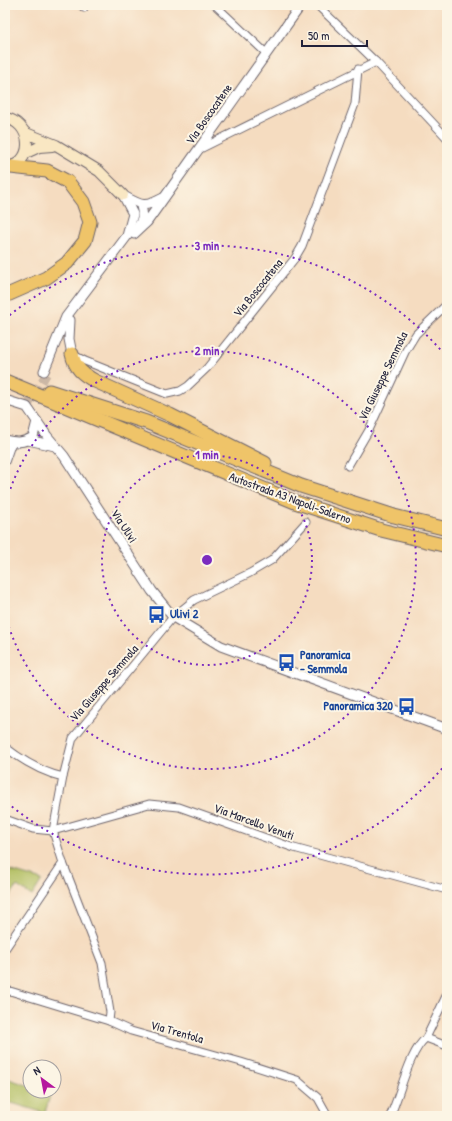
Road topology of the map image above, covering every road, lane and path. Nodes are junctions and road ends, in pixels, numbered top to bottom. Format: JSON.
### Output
{"nodes":[{"id":1,"x":216,"y":5,"type":"edge"},
{"id":2,"x":301,"y":5,"type":"edge"},
{"id":3,"x":317,"y":5,"type":"edge"},
{"id":4,"x":266,"y":53,"type":"junction"},
{"id":5,"x":376,"y":62,"type":"junction"},
{"id":6,"x":358,"y":69,"type":"junction"},
{"id":7,"x":5,"y":118,"type":"edge"},
{"id":8,"x":26,"y":133,"type":"junction"},
{"id":9,"x":447,"y":138,"type":"edge"},
{"id":10,"x":56,"y":146,"type":"junction"},
{"id":11,"x":200,"y":149,"type":"junction"},
{"id":12,"x":26,"y":153,"type":"junction"},
{"id":13,"x":8,"y":167,"type":"edge"},
{"id":14,"x":123,"y":195,"type":"junction"},
{"id":15,"x":164,"y":198,"type":"junction"},
{"id":16,"x":141,"y":206,"type":"junction"},
{"id":17,"x":144,"y":222,"type":"junction"},
{"id":18,"x":130,"y":235,"type":"junction"},
{"id":19,"x":5,"y":296,"type":"edge"},
{"id":20,"x":447,"y":304,"type":"edge"},
{"id":21,"x":70,"y":320,"type":"junction"},
{"id":22,"x":72,"y":354,"type":"junction"},
{"id":23,"x":5,"y":376,"type":"edge"},
{"id":24,"x":5,"y":381,"type":"edge"},
{"id":25,"x":5,"y":391,"type":"edge"},
{"id":26,"x":5,"y":400,"type":"edge"},
{"id":27,"x":52,"y":401,"type":"junction"},
{"id":28,"x":37,"y":421,"type":"junction"},
{"id":29,"x":28,"y":440,"type":"junction"},
{"id":30,"x":9,"y":441,"type":"edge"},
{"id":31,"x":55,"y":446,"type":"junction"},
{"id":32,"x":5,"y":462,"type":"edge"},
{"id":33,"x":348,"y":466,"type":"dead end"},
{"id":34,"x":300,"y":486,"type":"junction"},
{"id":35,"x":306,"y":522,"type":"dead end"},
{"id":36,"x":447,"y":529,"type":"edge"},
{"id":37,"x":447,"y":546,"type":"edge"},
{"id":38,"x":173,"y":617,"type":"junction"},
{"id":39,"x":447,"y":729,"type":"edge"},
{"id":40,"x":5,"y":747,"type":"edge"},
{"id":41,"x":63,"y":777,"type":"junction"},
{"id":42,"x":5,"y":819,"type":"edge"},
{"id":43,"x":53,"y":831,"type":"junction"},
{"id":44,"x":63,"y":863,"type":"junction"},
{"id":45,"x":447,"y":890,"type":"edge"},
{"id":46,"x":5,"y":950,"type":"edge"},
{"id":47,"x":5,"y":992,"type":"edge"},
{"id":48,"x":447,"y":994,"type":"edge"},
{"id":49,"x":108,"y":1022,"type":"junction"},
{"id":50,"x":426,"y":1038,"type":"junction"},
{"id":51,"x":447,"y":1046,"type":"edge"},
{"id":52,"x":328,"y":1116,"type":"edge"},
{"id":53,"x":390,"y":1116,"type":"edge"}],
"edges":[{"from":1,"to":4,"type":"street"},
{"from":2,"to":4,"type":"street","name":"Via Boscocatene"},
{"from":3,"to":5,"type":"street"},
{"from":4,"to":11,"type":"street","name":"Via Boscocatene"},
{"from":5,"to":6,"type":"street"},
{"from":5,"to":9,"type":"street"},
{"from":6,"to":11,"type":"street"},
{"from":6,"to":22,"type":"street","name":"Via Boscocatena"},
{"from":7,"to":8,"type":"main road"},
{"from":8,"to":10,"type":"main road"},
{"from":8,"to":12,"type":"main road"},
{"from":10,"to":12,"type":"main road"},
{"from":10,"to":14,"type":"main road"},
{"from":11,"to":15,"type":"street","name":"Via Boscocatene"},
{"from":12,"to":13,"type":"main road"},
{"from":13,"to":19,"type":"highway"},
{"from":14,"to":16,"type":"street"},
{"from":14,"to":18,"type":"street"},
{"from":15,"to":16,"type":"street"},
{"from":15,"to":17,"type":"street","name":"Via Boscocatene"},
{"from":16,"to":17,"type":"street"},
{"from":17,"to":18,"type":"street","name":"Via Boscocatene"},
{"from":18,"to":21,"type":"street","name":"Via Boscocatene"},
{"from":18,"to":21,"type":"street","name":"Via Boscocatene"},
{"from":20,"to":33,"type":"street","name":"Via Giuseppe Semmola"},
{"from":21,"to":22,"type":"street"},
{"from":22,"to":34,"type":"highway"},
{"from":23,"to":34,"type":"highway","name":"Autostrada A3 Napoli-Salerno"},
{"from":24,"to":27,"type":"highway","name":"Autostrada A3 Napoli-Salerno"},
{"from":25,"to":27,"type":"highway"},
{"from":26,"to":28,"type":"street","name":"Via Ulivi"},
{"from":27,"to":37,"type":"highway","name":"Autostrada A3 Napoli-Salerno"},
{"from":28,"to":29,"type":"street"},
{"from":28,"to":31,"type":"street","name":"Via Ulivi"},
{"from":29,"to":30,"type":"street"},
{"from":29,"to":31,"type":"street"},
{"from":30,"to":32,"type":"street"},
{"from":31,"to":38,"type":"street","name":"Via Ulivi"},
{"from":34,"to":36,"type":"highway","name":"Autostrada A3 Napoli-Salerno"},
{"from":35,"to":38,"type":"street","name":"Via Giuseppe Semmola"},
{"from":38,"to":39,"type":"street","name":"Via Ulivi"},
{"from":38,"to":41,"type":"street","name":"Via Giuseppe Semmola"},
{"from":40,"to":41,"type":"street"},
{"from":41,"to":43,"type":"street","name":"Via Giuseppe Semmola"},
{"from":42,"to":43,"type":"street"},
{"from":43,"to":44,"type":"street","name":"Via Giuseppe Semmola"},
{"from":43,"to":45,"type":"street","name":"Via Marcello Venuti"},
{"from":44,"to":46,"type":"street"},
{"from":44,"to":49,"type":"street","name":"Via Giuseppe Semmola"},
{"from":47,"to":49,"type":"street","name":"Via Trentola"},
{"from":48,"to":50,"type":"street"},
{"from":49,"to":52,"type":"street","name":"Via Trentola"},
{"from":50,"to":51,"type":"street"},
{"from":50,"to":53,"type":"street"}]}
